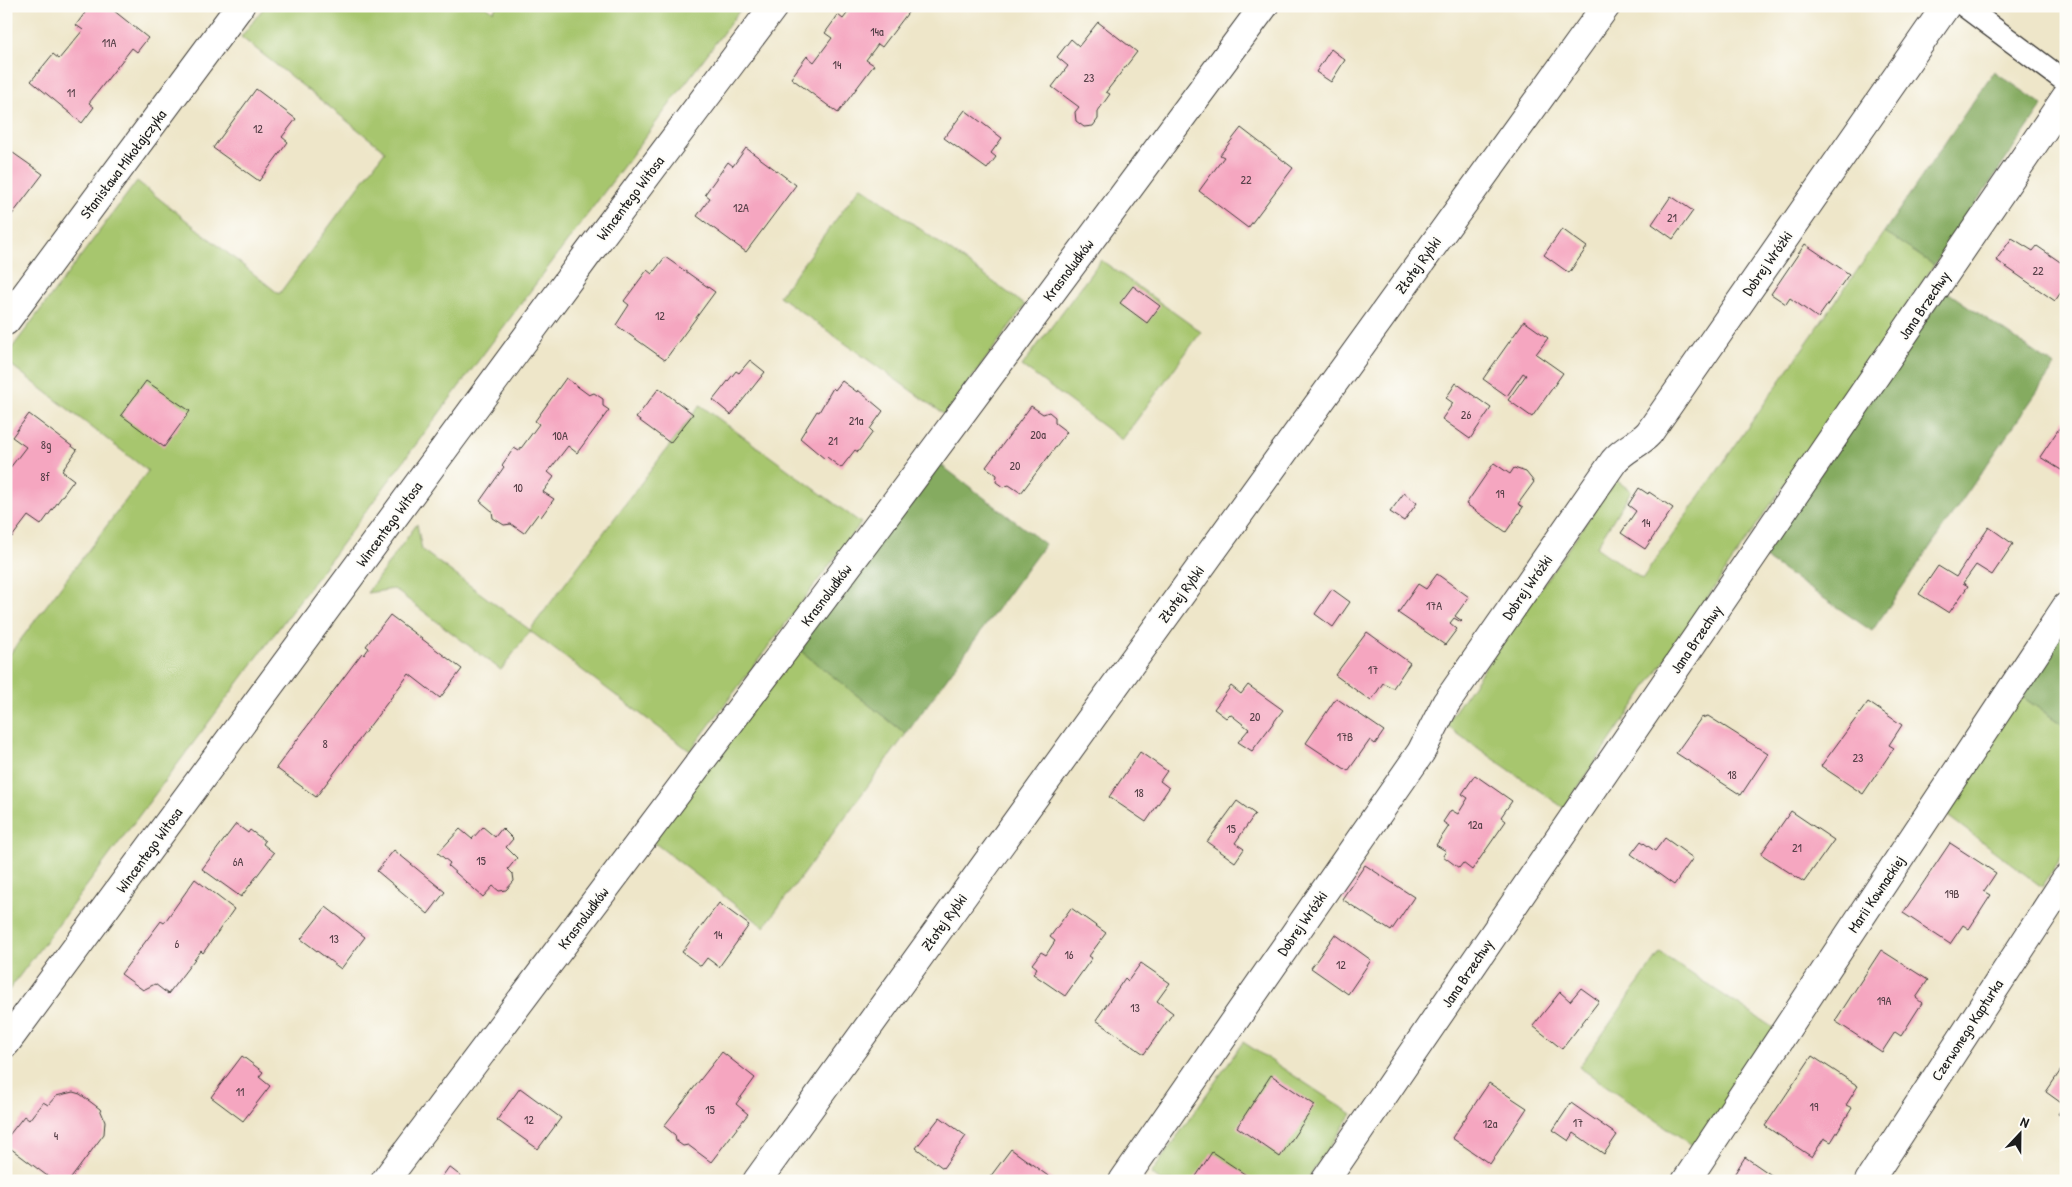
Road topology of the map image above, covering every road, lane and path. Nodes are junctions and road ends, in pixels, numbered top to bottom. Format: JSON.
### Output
{"nodes":[{"id":1,"x":240,"y":6,"type":"edge"},
{"id":2,"x":774,"y":6,"type":"edge"},
{"id":3,"x":1264,"y":6,"type":"edge"},
{"id":4,"x":1606,"y":6,"type":"edge"},
{"id":5,"x":1946,"y":6,"type":"edge"},
{"id":6,"x":1964,"y":6,"type":"edge"},
{"id":7,"x":2066,"y":82,"type":"edge"},
{"id":8,"x":2066,"y":97,"type":"edge"},
{"id":9,"x":6,"y":321,"type":"edge"},
{"id":10,"x":2066,"y":607,"type":"edge"},
{"id":11,"x":2066,"y":879,"type":"edge"},
{"id":12,"x":6,"y":1043,"type":"edge"},
{"id":13,"x":386,"y":1181,"type":"edge"},
{"id":14,"x":757,"y":1181,"type":"edge"},
{"id":15,"x":1123,"y":1181,"type":"edge"},
{"id":16,"x":1326,"y":1181,"type":"edge"},
{"id":17,"x":1686,"y":1181,"type":"edge"},
{"id":18,"x":1869,"y":1181,"type":"edge"}],
"edges":[{"from":1,"to":9,"type":"street","name":"Stanisława Mikołajczyka"},
{"from":2,"to":12,"type":"street","name":"Wincentego Witosa"},
{"from":3,"to":13,"type":"street","name":"Krasnoludków"},
{"from":4,"to":14,"type":"street","name":"Złotej Rybki"},
{"from":5,"to":15,"type":"street","name":"Dobrej Wróżki"},
{"from":6,"to":7,"type":"lane"},
{"from":8,"to":16,"type":"street","name":"Jana Brzechwy"},
{"from":10,"to":17,"type":"street","name":"Marii Kownackiej"},
{"from":11,"to":18,"type":"street","name":"Czerwonego Kapturka"}]}
